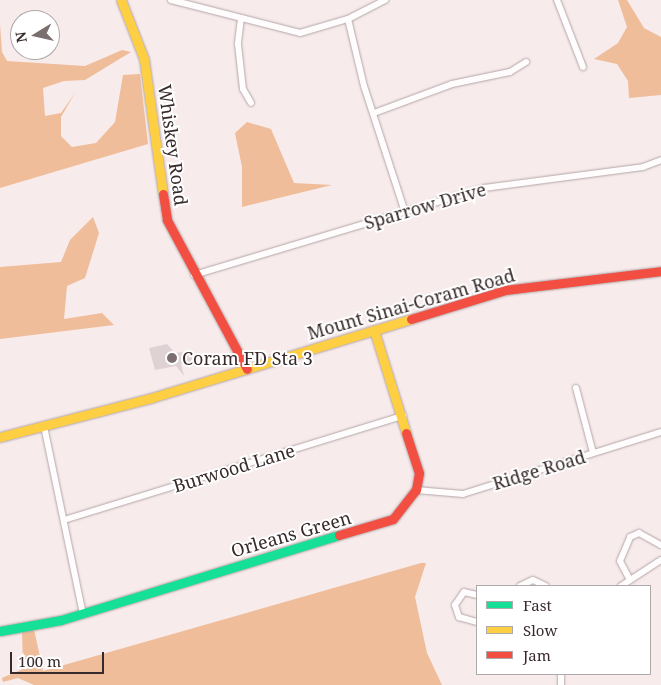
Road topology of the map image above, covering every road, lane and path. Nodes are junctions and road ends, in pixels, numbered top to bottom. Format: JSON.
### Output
{"nodes":[{"id":1,"x":121,"y":0,"type":"edge"},
{"id":2,"x":171,"y":0,"type":"edge"},
{"id":3,"x":385,"y":0,"type":"edge"},
{"id":4,"x":557,"y":0,"type":"edge"},
{"id":5,"x":242,"y":18,"type":"junction"},
{"id":6,"x":348,"y":19,"type":"junction"},
{"id":7,"x":526,"y":62,"type":"dead end"},
{"id":8,"x":583,"y":67,"type":"dead end"},
{"id":9,"x":251,"y":103,"type":"dead end"},
{"id":10,"x":374,"y":113,"type":"junction"},
{"id":11,"x":661,"y":160,"type":"edge"},
{"id":12,"x":405,"y":212,"type":"junction"},
{"id":13,"x":661,"y":271,"type":"edge"},
{"id":14,"x":194,"y":276,"type":"junction"},
{"id":15,"x":374,"y":330,"type":"junction"},
{"id":16,"x":247,"y":369,"type":"junction"},
{"id":17,"x":576,"y":388,"type":"dead end"},
{"id":18,"x":404,"y":416,"type":"junction"},
{"id":19,"x":44,"y":426,"type":"junction"},
{"id":20,"x":661,"y":432,"type":"edge"},
{"id":21,"x":0,"y":437,"type":"edge"},
{"id":22,"x":592,"y":453,"type":"junction"},
{"id":23,"x":416,"y":490,"type":"junction"},
{"id":24,"x":64,"y":520,"type":"junction"},
{"id":25,"x":661,"y":545,"type":"edge"},
{"id":26,"x":661,"y":560,"type":"edge"},
{"id":27,"x":630,"y":580,"type":"junction"},
{"id":28,"x":522,"y":585,"type":"edge"},
{"id":29,"x":544,"y":585,"type":"edge"},
{"id":30,"x":622,"y":585,"type":"edge"},
{"id":31,"x":476,"y":596,"type":"edge"},
{"id":32,"x":83,"y":614,"type":"junction"},
{"id":33,"x":476,"y":622,"type":"edge"},
{"id":34,"x":0,"y":631,"type":"edge"}],
"edges":[{"from":1,"to":14,"type":"street","name":"Whiskey Road"},
{"from":2,"to":5,"type":"street"},
{"from":3,"to":6,"type":"street"},
{"from":4,"to":8,"type":"street"},
{"from":5,"to":6,"type":"street"},
{"from":5,"to":9,"type":"street"},
{"from":6,"to":10,"type":"street"},
{"from":7,"to":10,"type":"street"},
{"from":10,"to":12,"type":"street"},
{"from":11,"to":12,"type":"street","name":"Sparrow Drive"},
{"from":12,"to":14,"type":"street","name":"Sparrow Drive"},
{"from":13,"to":15,"type":"street","name":"Mount Sinai-Coram Road"},
{"from":14,"to":16,"type":"street","name":"Whiskey Road"},
{"from":15,"to":16,"type":"street","name":"Mount Sinai-Coram Road"},
{"from":15,"to":18,"type":"street","name":"Orleans Green"},
{"from":16,"to":19,"type":"street","name":"Mount Sinai-Coram Road"},
{"from":17,"to":22,"type":"street"},
{"from":18,"to":23,"type":"street","name":"Orleans Green"},
{"from":18,"to":24,"type":"street","name":"Burwood Lane"},
{"from":19,"to":21,"type":"street","name":"Mount Sinai-Coram Road"},
{"from":19,"to":24,"type":"street"},
{"from":20,"to":22,"type":"street","name":"Ridge Road"},
{"from":22,"to":23,"type":"street","name":"Ridge Road"},
{"from":23,"to":32,"type":"street","name":"Orleans Green"},
{"from":24,"to":32,"type":"street"},
{"from":25,"to":27,"type":"street"},
{"from":26,"to":27,"type":"street"},
{"from":27,"to":30,"type":"street"},
{"from":28,"to":29,"type":"street"},
{"from":31,"to":33,"type":"street"},
{"from":32,"to":34,"type":"street","name":"Orleans Green"}]}
